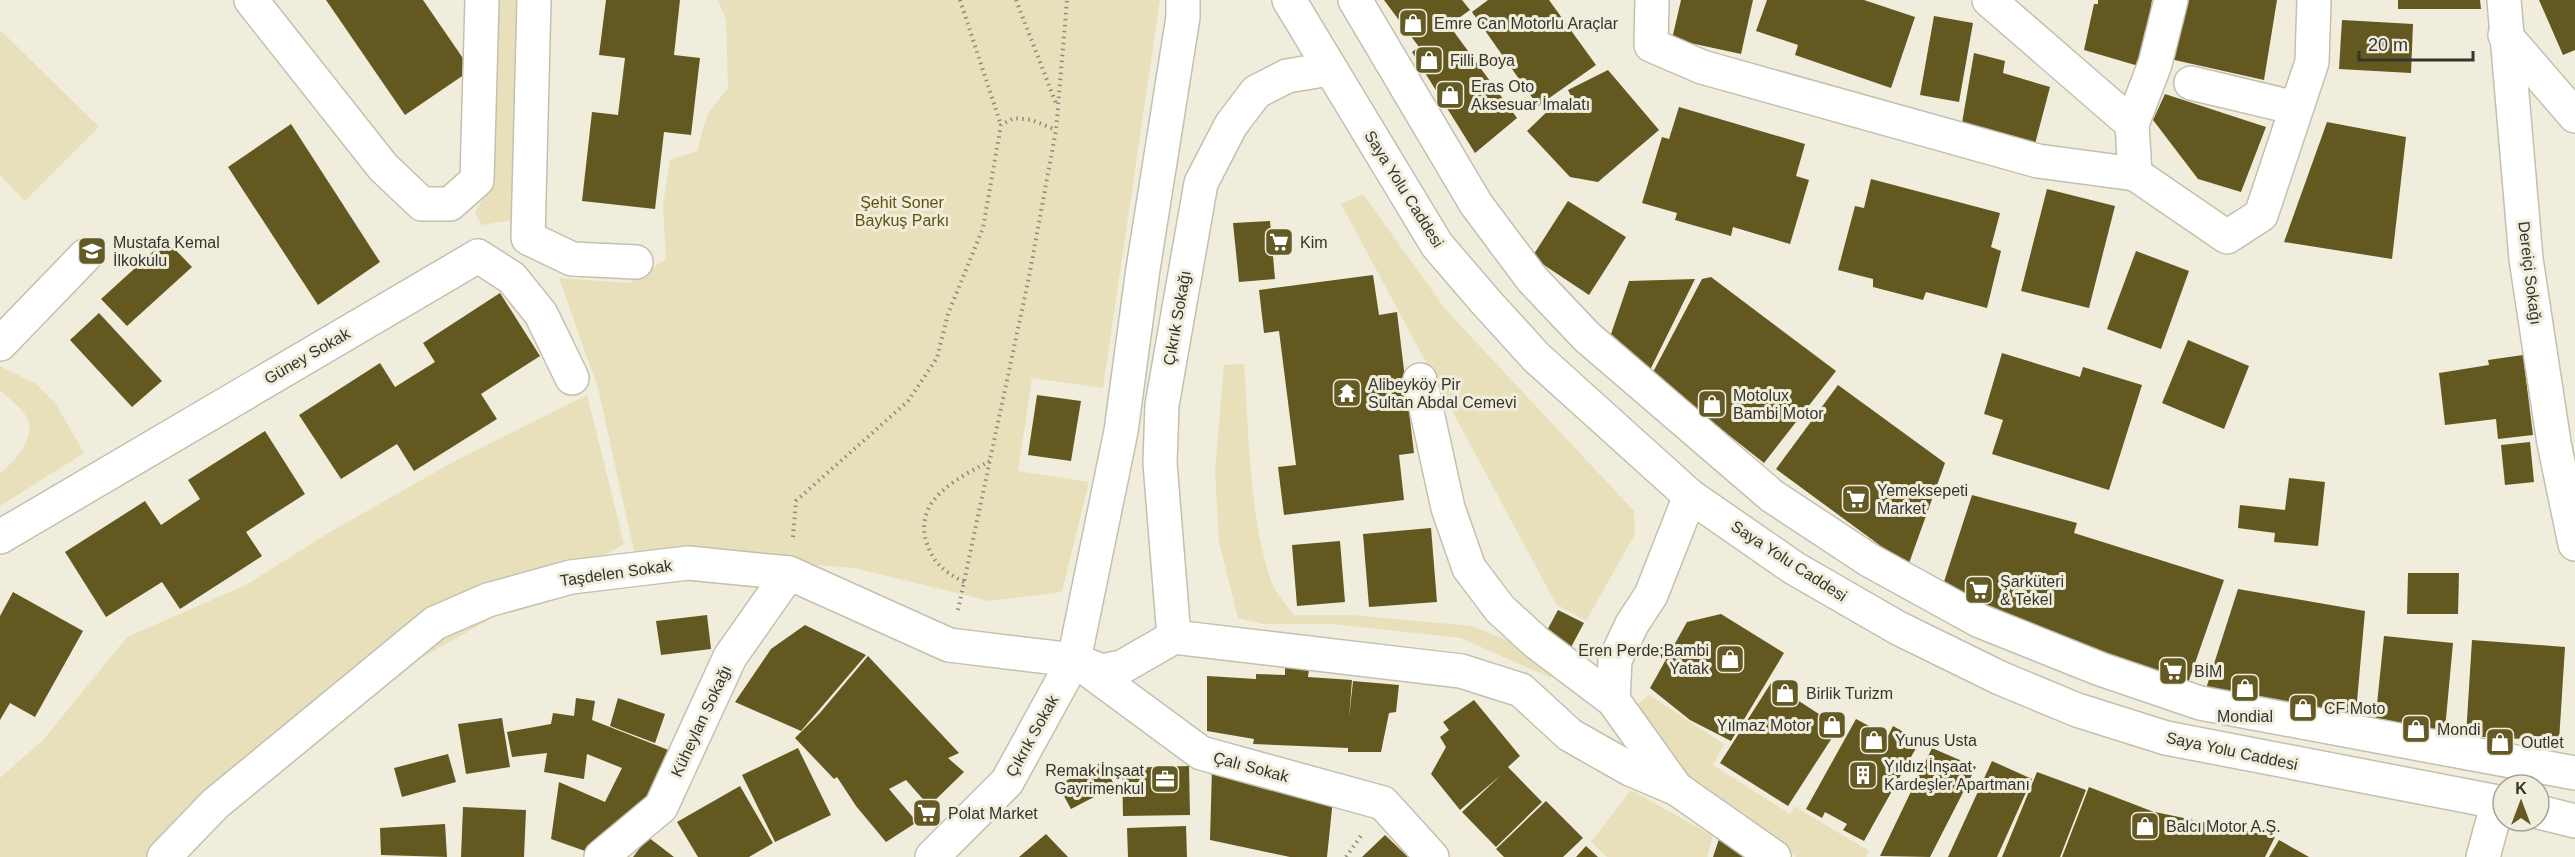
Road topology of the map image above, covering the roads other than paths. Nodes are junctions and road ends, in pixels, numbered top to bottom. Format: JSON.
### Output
{"nodes":[{"id":1,"x":251,"y":0,"type":"edge"},
{"id":2,"x":482,"y":0,"type":"edge"},
{"id":3,"x":534,"y":0,"type":"edge"},
{"id":4,"x":1289,"y":0,"type":"edge"},
{"id":5,"x":1355,"y":0,"type":"edge"},
{"id":6,"x":1652,"y":0,"type":"edge"},
{"id":7,"x":1989,"y":0,"type":"edge"},
{"id":8,"x":2170,"y":0,"type":"edge"},
{"id":9,"x":2314,"y":0,"type":"edge"},
{"id":10,"x":2504,"y":0,"type":"edge"},
{"id":11,"x":1186,"y":6,"type":"edge"},
{"id":12,"x":2505,"y":35,"type":"junction"},
{"id":13,"x":1329,"y":69,"type":"junction"},
{"id":14,"x":2191,"y":83,"type":"dead end"},
{"id":15,"x":2296,"y":108,"type":"junction"},
{"id":16,"x":2575,"y":116,"type":"edge"},
{"id":17,"x":2132,"y":124,"type":"junction"},
{"id":18,"x":2135,"y":174,"type":"junction"},
{"id":19,"x":85,"y":256,"type":"dead end"},
{"id":20,"x":636,"y":262,"type":"dead end"},
{"id":21,"x":0,"y":344,"type":"edge"},
{"id":22,"x":572,"y":378,"type":"dead end"},
{"id":23,"x":1420,"y":380,"type":"dead end"},
{"id":24,"x":1711,"y":444,"type":"junction"},
{"id":25,"x":1690,"y":496,"type":"junction"},
{"id":26,"x":0,"y":537,"type":"edge"},
{"id":27,"x":2575,"y":544,"type":"edge"},
{"id":28,"x":789,"y":573,"type":"junction"},
{"id":29,"x":1174,"y":637,"type":"junction"},
{"id":30,"x":1074,"y":660,"type":"junction"},
{"id":31,"x":1613,"y":700,"type":"junction"},
{"id":32,"x":2575,"y":773,"type":"edge"},
{"id":33,"x":1677,"y":789,"type":"junction"},
{"id":34,"x":2491,"y":800,"type":"edge"},
{"id":35,"x":2551,"y":815,"type":"edge"},
{"id":36,"x":2575,"y":821,"type":"edge"},
{"id":37,"x":2491,"y":831,"type":"edge"},
{"id":38,"x":164,"y":857,"type":"edge"},
{"id":39,"x":601,"y":857,"type":"edge"},
{"id":40,"x":932,"y":857,"type":"edge"},
{"id":41,"x":1432,"y":857,"type":"edge"},
{"id":42,"x":1774,"y":857,"type":"edge"},
{"id":43,"x":2482,"y":857,"type":"edge"}],
"edges":[{"from":1,"to":2,"type":"street"},
{"from":3,"to":20,"type":"street"},
{"from":4,"to":13,"type":"street","name":"Saya Yolu Caddesi"},
{"from":5,"to":24,"type":"street"},
{"from":6,"to":18,"type":"street"},
{"from":7,"to":17,"type":"street"},
{"from":8,"to":17,"type":"street"},
{"from":9,"to":15,"type":"street"},
{"from":10,"to":12,"type":"street","name":"Dereiçi Sokağı"},
{"from":11,"to":30,"type":"street","name":"Çıkrık Sokak"},
{"from":12,"to":16,"type":"street"},
{"from":12,"to":27,"type":"street","name":"Dereiçi Sokağı"},
{"from":13,"to":25,"type":"street","name":"Saya Yolu Caddesi"},
{"from":13,"to":29,"type":"street","name":"Çıkrık Sokağı"},
{"from":14,"to":15,"type":"street"},
{"from":15,"to":18,"type":"street"},
{"from":17,"to":18,"type":"street"},
{"from":19,"to":21,"type":"street"},
{"from":22,"to":26,"type":"street","name":"Güney Sokak"},
{"from":23,"to":31,"type":"street"},
{"from":24,"to":25,"type":"street"},
{"from":24,"to":32,"type":"street"},
{"from":25,"to":31,"type":"street"},
{"from":25,"to":34,"type":"street","name":"Saya Yolu Caddesi"},
{"from":28,"to":30,"type":"street","name":"Taşdelen Sokak"},
{"from":28,"to":38,"type":"street","name":"Taşdelen Sokak"},
{"from":28,"to":39,"type":"street","name":"Küheylan Sokağı"},
{"from":29,"to":30,"type":"street"},
{"from":29,"to":33,"type":"street"},
{"from":30,"to":40,"type":"street","name":"Çıkrık Sokak"},
{"from":30,"to":41,"type":"street","name":"Çalı Sokak"},
{"from":31,"to":33,"type":"street"},
{"from":33,"to":42,"type":"street"},
{"from":35,"to":36,"type":"street"},
{"from":37,"to":43,"type":"street"}]}
